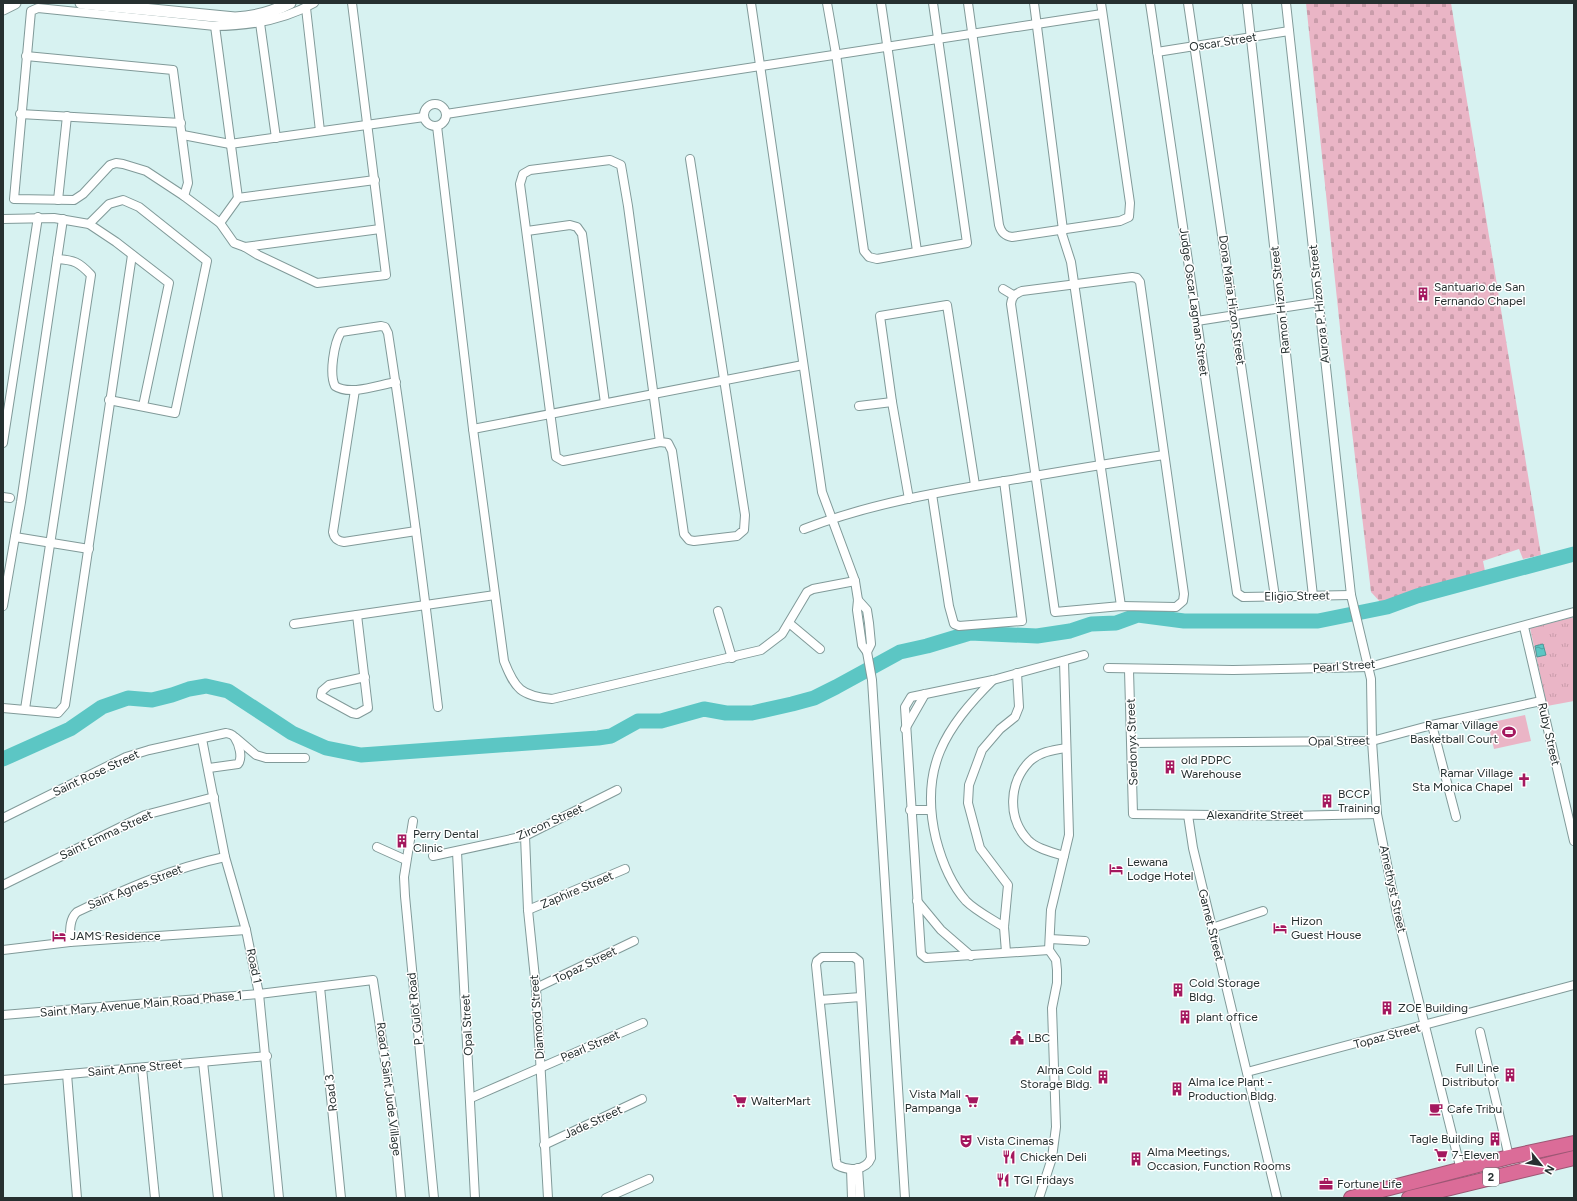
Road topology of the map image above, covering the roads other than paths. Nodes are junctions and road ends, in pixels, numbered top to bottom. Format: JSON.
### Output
{"nodes":[{"id":1,"x":15,"y":3,"type":"edge"},
{"id":2,"x":81,"y":3,"type":"edge"},
{"id":3,"x":314,"y":3,"type":"edge"},
{"id":4,"x":352,"y":3,"type":"edge"},
{"id":5,"x":751,"y":3,"type":"edge"},
{"id":6,"x":827,"y":3,"type":"edge"},
{"id":7,"x":881,"y":3,"type":"edge"},
{"id":8,"x":933,"y":3,"type":"edge"},
{"id":9,"x":968,"y":3,"type":"edge"},
{"id":10,"x":1034,"y":3,"type":"edge"},
{"id":11,"x":1100,"y":3,"type":"edge"},
{"id":12,"x":1150,"y":3,"type":"edge"},
{"id":13,"x":1188,"y":3,"type":"edge"},
{"id":14,"x":1247,"y":3,"type":"edge"},
{"id":15,"x":1286,"y":3,"type":"edge"},
{"id":16,"x":284,"y":5,"type":"edge"},
{"id":17,"x":306,"y":8,"type":"junction"},
{"id":18,"x":3,"y":9,"type":"edge"},
{"id":19,"x":1102,"y":14,"type":"junction"},
{"id":20,"x":260,"y":23,"type":"junction"},
{"id":21,"x":1037,"y":24,"type":"junction"},
{"id":22,"x":215,"y":26,"type":"junction"},
{"id":23,"x":1289,"y":31,"type":"junction"},
{"id":24,"x":972,"y":34,"type":"junction"},
{"id":25,"x":1252,"y":38,"type":"junction"},
{"id":26,"x":938,"y":39,"type":"junction"},
{"id":27,"x":887,"y":47,"type":"junction"},
{"id":28,"x":1194,"y":47,"type":"junction"},
{"id":29,"x":1157,"y":52,"type":"junction"},
{"id":30,"x":836,"y":54,"type":"junction"},
{"id":31,"x":26,"y":56,"type":"junction"},
{"id":32,"x":761,"y":65,"type":"junction"},
{"id":33,"x":20,"y":114,"type":"junction"},
{"id":34,"x":446,"y":114,"type":"junction"},
{"id":35,"x":67,"y":116,"type":"junction"},
{"id":36,"x":424,"y":117,"type":"junction"},
{"id":37,"x":181,"y":123,"type":"junction"},
{"id":38,"x":367,"y":124,"type":"junction"},
{"id":39,"x":437,"y":126,"type":"junction"},
{"id":40,"x":320,"y":131,"type":"junction"},
{"id":41,"x":182,"y":135,"type":"junction"},
{"id":42,"x":276,"y":138,"type":"junction"},
{"id":43,"x":230,"y":144,"type":"junction"},
{"id":44,"x":690,"y":159,"type":"dead end"},
{"id":45,"x":375,"y":180,"type":"junction"},
{"id":46,"x":184,"y":196,"type":"junction"},
{"id":47,"x":238,"y":198,"type":"junction"},
{"id":48,"x":58,"y":200,"type":"junction"},
{"id":49,"x":38,"y":218,"type":"junction"},
{"id":50,"x":63,"y":218,"type":"junction"},
{"id":51,"x":3,"y":219,"type":"edge"},
{"id":52,"x":220,"y":222,"type":"junction"},
{"id":53,"x":89,"y":224,"type":"junction"},
{"id":54,"x":380,"y":229,"type":"junction"},
{"id":55,"x":1063,"y":230,"type":"junction"},
{"id":56,"x":527,"y":231,"type":"junction"},
{"id":57,"x":245,"y":247,"type":"junction"},
{"id":58,"x":917,"y":251,"type":"junction"},
{"id":59,"x":132,"y":255,"type":"junction"},
{"id":60,"x":57,"y":259,"type":"junction"},
{"id":61,"x":1074,"y":284,"type":"junction"},
{"id":62,"x":1003,"y":289,"type":"dead end"},
{"id":63,"x":1013,"y":296,"type":"junction"},
{"id":64,"x":1319,"y":302,"type":"junction"},
{"id":65,"x":1280,"y":308,"type":"junction"},
{"id":66,"x":1234,"y":315,"type":"junction"},
{"id":67,"x":1197,"y":321,"type":"junction"},
{"id":68,"x":803,"y":365,"type":"junction"},
{"id":69,"x":724,"y":380,"type":"junction"},
{"id":70,"x":396,"y":382,"type":"junction"},
{"id":71,"x":355,"y":390,"type":"junction"},
{"id":72,"x":654,"y":394,"type":"junction"},
{"id":73,"x":109,"y":400,"type":"junction"},
{"id":74,"x":892,"y":402,"type":"junction"},
{"id":75,"x":605,"y":403,"type":"junction"},
{"id":76,"x":143,"y":406,"type":"junction"},
{"id":77,"x":859,"y":406,"type":"dead end"},
{"id":78,"x":550,"y":415,"type":"junction"},
{"id":79,"x":473,"y":429,"type":"junction"},
{"id":80,"x":660,"y":442,"type":"junction"},
{"id":81,"x":3,"y":443,"type":"edge"},
{"id":82,"x":1164,"y":455,"type":"junction"},
{"id":83,"x":1101,"y":464,"type":"junction"},
{"id":84,"x":1036,"y":475,"type":"junction"},
{"id":85,"x":1004,"y":481,"type":"junction"},
{"id":86,"x":975,"y":485,"type":"junction"},
{"id":87,"x":932,"y":494,"type":"junction"},
{"id":88,"x":909,"y":499,"type":"junction"},
{"id":89,"x":831,"y":519,"type":"junction"},
{"id":90,"x":804,"y":529,"type":"dead end"},
{"id":91,"x":416,"y":531,"type":"junction"},
{"id":92,"x":15,"y":536,"type":"junction"},
{"id":93,"x":51,"y":543,"type":"junction"},
{"id":94,"x":89,"y":549,"type":"junction"},
{"id":95,"x":855,"y":582,"type":"junction"},
{"id":96,"x":1352,"y":595,"type":"junction"},
{"id":97,"x":495,"y":596,"type":"junction"},
{"id":98,"x":1313,"y":596,"type":"junction"},
{"id":99,"x":1243,"y":597,"type":"joint"},
{"id":100,"x":1275,"y":597,"type":"junction"},
{"id":101,"x":426,"y":604,"type":"junction"},
{"id":102,"x":1354,"y":604,"type":"joint"},
{"id":103,"x":3,"y":606,"type":"edge"},
{"id":104,"x":1121,"y":606,"type":"junction"},
{"id":105,"x":718,"y":611,"type":"dead end"},
{"id":106,"x":1574,"y":612,"type":"edge"},
{"id":107,"x":357,"y":614,"type":"junction"},
{"id":108,"x":789,"y":623,"type":"junction"},
{"id":109,"x":294,"y":624,"type":"dead end"},
{"id":110,"x":1524,"y":627,"type":"junction"},
{"id":111,"x":820,"y":649,"type":"dead end"},
{"id":112,"x":1084,"y":655,"type":"dead end"},
{"id":113,"x":732,"y":658,"type":"junction"},
{"id":114,"x":1064,"y":662,"type":"junction"},
{"id":115,"x":1369,"y":667,"type":"junction"},
{"id":116,"x":1108,"y":668,"type":"dead end"},
{"id":117,"x":1129,"y":670,"type":"junction"},
{"id":118,"x":1017,"y":672,"type":"junction"},
{"id":119,"x":365,"y":677,"type":"junction"},
{"id":120,"x":993,"y":680,"type":"junction"},
{"id":121,"x":926,"y":694,"type":"junction"},
{"id":122,"x":1541,"y":701,"type":"junction"},
{"id":123,"x":438,"y":707,"type":"dead end"},
{"id":124,"x":3,"y":708,"type":"edge"},
{"id":125,"x":25,"y":709,"type":"junction"},
{"id":126,"x":1432,"y":725,"type":"junction"},
{"id":127,"x":905,"y":728,"type":"junction"},
{"id":128,"x":236,"y":738,"type":"junction"},
{"id":129,"x":202,"y":739,"type":"junction"},
{"id":130,"x":1372,"y":741,"type":"junction"},
{"id":131,"x":1132,"y":743,"type":"junction"},
{"id":132,"x":1066,"y":748,"type":"junction"},
{"id":133,"x":305,"y":758,"type":"dead end"},
{"id":134,"x":208,"y":768,"type":"junction"},
{"id":135,"x":617,"y":790,"type":"dead end"},
{"id":136,"x":214,"y":797,"type":"junction"},
{"id":137,"x":910,"y":810,"type":"junction"},
{"id":138,"x":930,"y":810,"type":"junction"},
{"id":139,"x":1133,"y":814,"type":"joint"},
{"id":140,"x":1377,"y":814,"type":"junction"},
{"id":141,"x":1188,"y":815,"type":"junction"},
{"id":142,"x":1456,"y":817,"type":"dead end"},
{"id":143,"x":3,"y":818,"type":"edge"},
{"id":144,"x":413,"y":821,"type":"dead end"},
{"id":145,"x":525,"y":836,"type":"junction"},
{"id":146,"x":1574,"y":841,"type":"edge"},
{"id":147,"x":377,"y":847,"type":"dead end"},
{"id":148,"x":457,"y":852,"type":"junction"},
{"id":149,"x":433,"y":856,"type":"dead end"},
{"id":150,"x":1064,"y":856,"type":"junction"},
{"id":151,"x":226,"y":857,"type":"junction"},
{"id":152,"x":406,"y":860,"type":"junction"},
{"id":153,"x":625,"y":869,"type":"dead end"},
{"id":154,"x":3,"y":885,"type":"edge"},
{"id":155,"x":917,"y":901,"type":"junction"},
{"id":156,"x":528,"y":910,"type":"junction"},
{"id":157,"x":1263,"y":911,"type":"dead end"},
{"id":158,"x":1004,"y":926,"type":"junction"},
{"id":159,"x":1212,"y":928,"type":"junction"},
{"id":160,"x":246,"y":930,"type":"junction"},
{"id":161,"x":1050,"y":939,"type":"junction"},
{"id":162,"x":634,"y":941,"type":"dead end"},
{"id":163,"x":1085,"y":941,"type":"dead end"},
{"id":164,"x":70,"y":942,"type":"junction"},
{"id":165,"x":3,"y":950,"type":"edge"},
{"id":166,"x":1049,"y":950,"type":"junction"},
{"id":167,"x":1006,"y":952,"type":"junction"},
{"id":168,"x":971,"y":956,"type":"junction"},
{"id":169,"x":373,"y":980,"type":"joint"},
{"id":170,"x":1574,"y":986,"type":"edge"},
{"id":171,"x":320,"y":987,"type":"junction"},
{"id":172,"x":536,"y":988,"type":"junction"},
{"id":173,"x":259,"y":994,"type":"junction"},
{"id":174,"x":861,"y":997,"type":"junction"},
{"id":175,"x":820,"y":1000,"type":"junction"},
{"id":176,"x":3,"y":1015,"type":"edge"},
{"id":177,"x":643,"y":1023,"type":"dead end"},
{"id":178,"x":1425,"y":1026,"type":"junction"},
{"id":179,"x":1480,"y":1032,"type":"dead end"},
{"id":180,"x":267,"y":1056,"type":"junction"},
{"id":181,"x":203,"y":1062,"type":"junction"},
{"id":182,"x":540,"y":1067,"type":"junction"},
{"id":183,"x":142,"y":1068,"type":"junction"},
{"id":184,"x":1247,"y":1072,"type":"junction"},
{"id":185,"x":67,"y":1074,"type":"junction"},
{"id":186,"x":3,"y":1080,"type":"edge"},
{"id":187,"x":471,"y":1098,"type":"junction"},
{"id":188,"x":642,"y":1099,"type":"dead end"},
{"id":189,"x":1574,"y":1143,"type":"edge"},
{"id":190,"x":544,"y":1145,"type":"junction"},
{"id":191,"x":1510,"y":1157,"type":"junction"},
{"id":192,"x":1574,"y":1158,"type":"edge"},
{"id":193,"x":854,"y":1168,"type":"junction"},
{"id":194,"x":1461,"y":1170,"type":"junction"},
{"id":195,"x":649,"y":1179,"type":"dead end"},
{"id":196,"x":77,"y":1198,"type":"edge"},
{"id":197,"x":155,"y":1198,"type":"edge"},
{"id":198,"x":218,"y":1198,"type":"edge"},
{"id":199,"x":279,"y":1198,"type":"edge"},
{"id":200,"x":341,"y":1198,"type":"edge"},
{"id":201,"x":401,"y":1198,"type":"edge"},
{"id":202,"x":434,"y":1198,"type":"edge"},
{"id":203,"x":475,"y":1198,"type":"edge"},
{"id":204,"x":548,"y":1198,"type":"edge"},
{"id":205,"x":606,"y":1198,"type":"edge"},
{"id":206,"x":852,"y":1198,"type":"edge"},
{"id":207,"x":860,"y":1198,"type":"edge"},
{"id":208,"x":904,"y":1198,"type":"edge"},
{"id":209,"x":1039,"y":1198,"type":"edge"},
{"id":210,"x":1277,"y":1198,"type":"edge"},
{"id":211,"x":1351,"y":1198,"type":"edge"},
{"id":212,"x":1411,"y":1198,"type":"edge"}],
"edges":[{"from":1,"to":18,"type":"street"},
{"from":2,"to":16,"type":"street"},
{"from":3,"to":17,"type":"street"},
{"from":4,"to":38,"type":"street"},
{"from":5,"to":32,"type":"street"},
{"from":6,"to":30,"type":"street"},
{"from":7,"to":27,"type":"street"},
{"from":8,"to":26,"type":"street"},
{"from":9,"to":24,"type":"street"},
{"from":10,"to":21,"type":"street"},
{"from":11,"to":19,"type":"street"},
{"from":12,"to":29,"type":"street","name":"Judge Oscar Lagman Street"},
{"from":13,"to":28,"type":"street","name":"Dona Maria Hizon Street"},
{"from":14,"to":25,"type":"street","name":"Ramon Hizon Street"},
{"from":15,"to":23,"type":"street","name":"Aurora P. Hizon Street"},
{"from":17,"to":20,"type":"street"},
{"from":17,"to":40,"type":"street"},
{"from":19,"to":21,"type":"street"},
{"from":19,"to":55,"type":"street"},
{"from":20,"to":22,"type":"street"},
{"from":20,"to":42,"type":"street"},
{"from":21,"to":24,"type":"street"},
{"from":21,"to":55,"type":"street"},
{"from":22,"to":31,"type":"street"},
{"from":22,"to":43,"type":"street"},
{"from":23,"to":25,"type":"street","name":"Oscar Street"},
{"from":23,"to":64,"type":"street","name":"Aurora P. Hizon Street"},
{"from":24,"to":26,"type":"street"},
{"from":24,"to":55,"type":"street"},
{"from":25,"to":28,"type":"street","name":"Oscar Street"},
{"from":25,"to":65,"type":"street","name":"Ramon Hizon Street"},
{"from":26,"to":27,"type":"street"},
{"from":26,"to":58,"type":"street"},
{"from":27,"to":30,"type":"street"},
{"from":27,"to":58,"type":"street"},
{"from":28,"to":29,"type":"street","name":"Oscar Street"},
{"from":28,"to":66,"type":"street","name":"Dona Maria Hizon Street"},
{"from":29,"to":67,"type":"street","name":"Judge Oscar Lagman Street"},
{"from":30,"to":32,"type":"street"},
{"from":30,"to":58,"type":"street"},
{"from":31,"to":33,"type":"street"},
{"from":31,"to":37,"type":"street"},
{"from":32,"to":34,"type":"street"},
{"from":32,"to":68,"type":"street"},
{"from":33,"to":35,"type":"street"},
{"from":33,"to":48,"type":"street"},
{"from":34,"to":36,"type":"street"},
{"from":34,"to":39,"type":"street"},
{"from":35,"to":37,"type":"street"},
{"from":35,"to":48,"type":"street"},
{"from":36,"to":38,"type":"street"},
{"from":36,"to":39,"type":"street"},
{"from":37,"to":41,"type":"street"},
{"from":38,"to":40,"type":"street"},
{"from":38,"to":45,"type":"street"},
{"from":39,"to":79,"type":"street"},
{"from":40,"to":42,"type":"street"},
{"from":41,"to":43,"type":"street"},
{"from":41,"to":46,"type":"street"},
{"from":42,"to":43,"type":"street"},
{"from":43,"to":47,"type":"street"},
{"from":44,"to":69,"type":"street"},
{"from":45,"to":47,"type":"street"},
{"from":45,"to":54,"type":"street"},
{"from":46,"to":48,"type":"street"},
{"from":46,"to":52,"type":"street"},
{"from":47,"to":52,"type":"street"},
{"from":49,"to":50,"type":"street"},
{"from":49,"to":51,"type":"street"},
{"from":49,"to":81,"type":"street"},
{"from":50,"to":53,"type":"street"},
{"from":50,"to":60,"type":"street"},
{"from":52,"to":57,"type":"street"},
{"from":53,"to":59,"type":"street"},
{"from":53,"to":76,"type":"street"},
{"from":54,"to":57,"type":"street"},
{"from":54,"to":57,"type":"street"},
{"from":55,"to":61,"type":"street"},
{"from":56,"to":72,"type":"street"},
{"from":56,"to":75,"type":"street"},
{"from":56,"to":78,"type":"street"},
{"from":59,"to":73,"type":"street"},
{"from":59,"to":76,"type":"street"},
{"from":60,"to":92,"type":"street"},
{"from":60,"to":93,"type":"street"},
{"from":61,"to":63,"type":"street"},
{"from":61,"to":82,"type":"street"},
{"from":61,"to":83,"type":"street"},
{"from":62,"to":63,"type":"street"},
{"from":63,"to":84,"type":"street"},
{"from":64,"to":65,"type":"street"},
{"from":64,"to":96,"type":"street","name":"Aurora P. Hizon Street"},
{"from":65,"to":66,"type":"street"},
{"from":65,"to":98,"type":"street","name":"Ramon Hizon Street"},
{"from":66,"to":67,"type":"street"},
{"from":66,"to":100,"type":"street","name":"Dona Maria Hizon Street"},
{"from":67,"to":99,"type":"street","name":"Judge Oscar Lagman Street"},
{"from":68,"to":69,"type":"street"},
{"from":68,"to":89,"type":"street"},
{"from":69,"to":72,"type":"street"},
{"from":69,"to":80,"type":"street"},
{"from":70,"to":71,"type":"street"},
{"from":70,"to":71,"type":"street"},
{"from":70,"to":91,"type":"street"},
{"from":71,"to":91,"type":"street"},
{"from":72,"to":75,"type":"street"},
{"from":72,"to":80,"type":"street"},
{"from":73,"to":76,"type":"street"},
{"from":73,"to":94,"type":"street"},
{"from":74,"to":77,"type":"street"},
{"from":74,"to":86,"type":"street"},
{"from":74,"to":88,"type":"street"},
{"from":75,"to":78,"type":"street"},
{"from":78,"to":79,"type":"street"},
{"from":78,"to":80,"type":"street"},
{"from":79,"to":97,"type":"street"},
{"from":82,"to":83,"type":"street"},
{"from":82,"to":104,"type":"street"},
{"from":83,"to":84,"type":"street"},
{"from":83,"to":104,"type":"street"},
{"from":84,"to":85,"type":"street"},
{"from":84,"to":104,"type":"street"},
{"from":85,"to":86,"type":"street"},
{"from":85,"to":87,"type":"street"},
{"from":86,"to":87,"type":"street"},
{"from":87,"to":88,"type":"street"},
{"from":88,"to":89,"type":"street"},
{"from":89,"to":90,"type":"street"},
{"from":89,"to":95,"type":"street"},
{"from":91,"to":101,"type":"street"},
{"from":92,"to":93,"type":"street"},
{"from":92,"to":103,"type":"street"},
{"from":93,"to":94,"type":"street"},
{"from":93,"to":125,"type":"street"},
{"from":94,"to":125,"type":"street"},
{"from":95,"to":108,"type":"street"},
{"from":95,"to":208,"type":"street"},
{"from":96,"to":98,"type":"street","name":"Eligio Street"},
{"from":96,"to":102,"type":"street","name":"Aurora P. Hizon Street"},
{"from":97,"to":101,"type":"street"},
{"from":97,"to":113,"type":"street"},
{"from":98,"to":100,"type":"street","name":"Eligio Street"},
{"from":99,"to":100,"type":"street","name":"Eligio Street"},
{"from":101,"to":107,"type":"street"},
{"from":101,"to":123,"type":"street"},
{"from":102,"to":115,"type":"street","name":"Amethyst Street"},
{"from":105,"to":113,"type":"street"},
{"from":106,"to":110,"type":"street","name":"Pearl Street"},
{"from":107,"to":109,"type":"street"},
{"from":107,"to":119,"type":"street"},
{"from":108,"to":111,"type":"street"},
{"from":108,"to":113,"type":"street"},
{"from":110,"to":115,"type":"street","name":"Pearl Street"},
{"from":110,"to":122,"type":"street","name":"Ruby Street"},
{"from":112,"to":114,"type":"street"},
{"from":114,"to":118,"type":"street"},
{"from":114,"to":132,"type":"street"},
{"from":115,"to":117,"type":"street","name":"Pearl Street"},
{"from":115,"to":130,"type":"street","name":"Amethyst Street"},
{"from":116,"to":117,"type":"street","name":"Pearl Street"},
{"from":117,"to":131,"type":"street","name":"Serdonyx Street"},
{"from":118,"to":120,"type":"street"},
{"from":118,"to":158,"type":"street"},
{"from":119,"to":119,"type":"street"},
{"from":120,"to":121,"type":"street"},
{"from":120,"to":138,"type":"street"},
{"from":121,"to":127,"type":"street"},
{"from":121,"to":127,"type":"street"},
{"from":122,"to":126,"type":"street","name":"Opal Street"},
{"from":122,"to":146,"type":"street","name":"Ruby Street"},
{"from":124,"to":125,"type":"street"},
{"from":126,"to":130,"type":"street","name":"Opal Street"},
{"from":126,"to":142,"type":"street"},
{"from":127,"to":137,"type":"street"},
{"from":128,"to":129,"type":"street","name":"Saint Rose Street"},
{"from":128,"to":133,"type":"street"},
{"from":128,"to":134,"type":"street"},
{"from":129,"to":134,"type":"street","name":"Road 1"},
{"from":129,"to":143,"type":"street","name":"Saint Rose Street"},
{"from":130,"to":131,"type":"street","name":"Opal Street"},
{"from":130,"to":140,"type":"street","name":"Amethyst Street"},
{"from":131,"to":139,"type":"street","name":"Serdonyx Street"},
{"from":132,"to":150,"type":"street"},
{"from":132,"to":150,"type":"street"},
{"from":134,"to":136,"type":"street","name":"Road 1"},
{"from":135,"to":145,"type":"street","name":"Zircon Street"},
{"from":136,"to":151,"type":"street","name":"Road 1"},
{"from":136,"to":154,"type":"street","name":"Saint Emma Street"},
{"from":137,"to":138,"type":"street"},
{"from":137,"to":155,"type":"street"},
{"from":138,"to":158,"type":"street"},
{"from":139,"to":141,"type":"street","name":"Alexandrite Street"},
{"from":140,"to":141,"type":"street","name":"Alexandrite Street"},
{"from":140,"to":178,"type":"street","name":"Amethyst Street"},
{"from":141,"to":159,"type":"street","name":"Garnet Street"},
{"from":144,"to":152,"type":"street","name":"P. Gulot Road"},
{"from":145,"to":148,"type":"street","name":"Zircon Street"},
{"from":145,"to":156,"type":"street","name":"Diamond Street"},
{"from":147,"to":152,"type":"street"},
{"from":148,"to":149,"type":"street","name":"Zircon Street"},
{"from":148,"to":187,"type":"street","name":"Opal Street"},
{"from":150,"to":161,"type":"street"},
{"from":151,"to":160,"type":"street","name":"Road 1"},
{"from":151,"to":164,"type":"street","name":"Saint Agnes Street"},
{"from":152,"to":202,"type":"street","name":"P. Gulot Road"},
{"from":153,"to":156,"type":"street","name":"Zaphire Street"},
{"from":155,"to":168,"type":"street"},
{"from":155,"to":168,"type":"street"},
{"from":156,"to":172,"type":"street","name":"Diamond Street"},
{"from":157,"to":159,"type":"street"},
{"from":158,"to":167,"type":"street"},
{"from":159,"to":184,"type":"street","name":"Garnet Street"},
{"from":160,"to":164,"type":"street"},
{"from":160,"to":173,"type":"street","name":"Road 1"},
{"from":161,"to":163,"type":"street"},
{"from":161,"to":166,"type":"street"},
{"from":162,"to":172,"type":"street","name":"Topaz Street"},
{"from":164,"to":165,"type":"street"},
{"from":166,"to":167,"type":"street"},
{"from":166,"to":209,"type":"street"},
{"from":167,"to":168,"type":"street"},
{"from":169,"to":171,"type":"street","name":"Saint Mary Avenue Main Road Phase 1"},
{"from":169,"to":201,"type":"street","name":"Road 1 Saint Jude Village"},
{"from":170,"to":178,"type":"street","name":"Topaz Street"},
{"from":171,"to":173,"type":"street","name":"Saint Mary Avenue Main Road Phase 1"},
{"from":171,"to":200,"type":"street","name":"Road 3"},
{"from":172,"to":182,"type":"street","name":"Diamond Street"},
{"from":173,"to":176,"type":"street","name":"Saint Mary Avenue Main Road Phase 1"},
{"from":173,"to":180,"type":"street","name":"Road 1"},
{"from":174,"to":175,"type":"street"},
{"from":174,"to":175,"type":"street"},
{"from":174,"to":193,"type":"street"},
{"from":175,"to":193,"type":"street"},
{"from":177,"to":182,"type":"street","name":"Pearl Street"},
{"from":178,"to":184,"type":"street","name":"Topaz Street"},
{"from":178,"to":194,"type":"street","name":"Amethyst Street"},
{"from":179,"to":191,"type":"street"},
{"from":180,"to":181,"type":"street","name":"Saint Anne Street"},
{"from":180,"to":199,"type":"street","name":"Road 1"},
{"from":181,"to":183,"type":"street","name":"Saint Anne Street"},
{"from":181,"to":198,"type":"street"},
{"from":182,"to":187,"type":"street","name":"Pearl Street"},
{"from":182,"to":190,"type":"street","name":"Diamond Street"},
{"from":183,"to":185,"type":"street","name":"Saint Anne Street"},
{"from":183,"to":197,"type":"street"},
{"from":184,"to":210,"type":"street","name":"Garnet Street"},
{"from":185,"to":186,"type":"street","name":"Saint Anne Street"},
{"from":185,"to":196,"type":"street"},
{"from":187,"to":203,"type":"street","name":"Opal Street"},
{"from":188,"to":190,"type":"street","name":"Jade Street"},
{"from":189,"to":191,"type":"highway","number":"2"},
{"from":190,"to":204,"type":"street","name":"Diamond Street"},
{"from":191,"to":194,"type":"highway","number":"2"},
{"from":192,"to":212,"type":"highway","number":"2"},
{"from":193,"to":206,"type":"street"},
{"from":193,"to":207,"type":"street"},
{"from":194,"to":211,"type":"highway","number":"2"},
{"from":195,"to":205,"type":"street"}]}
